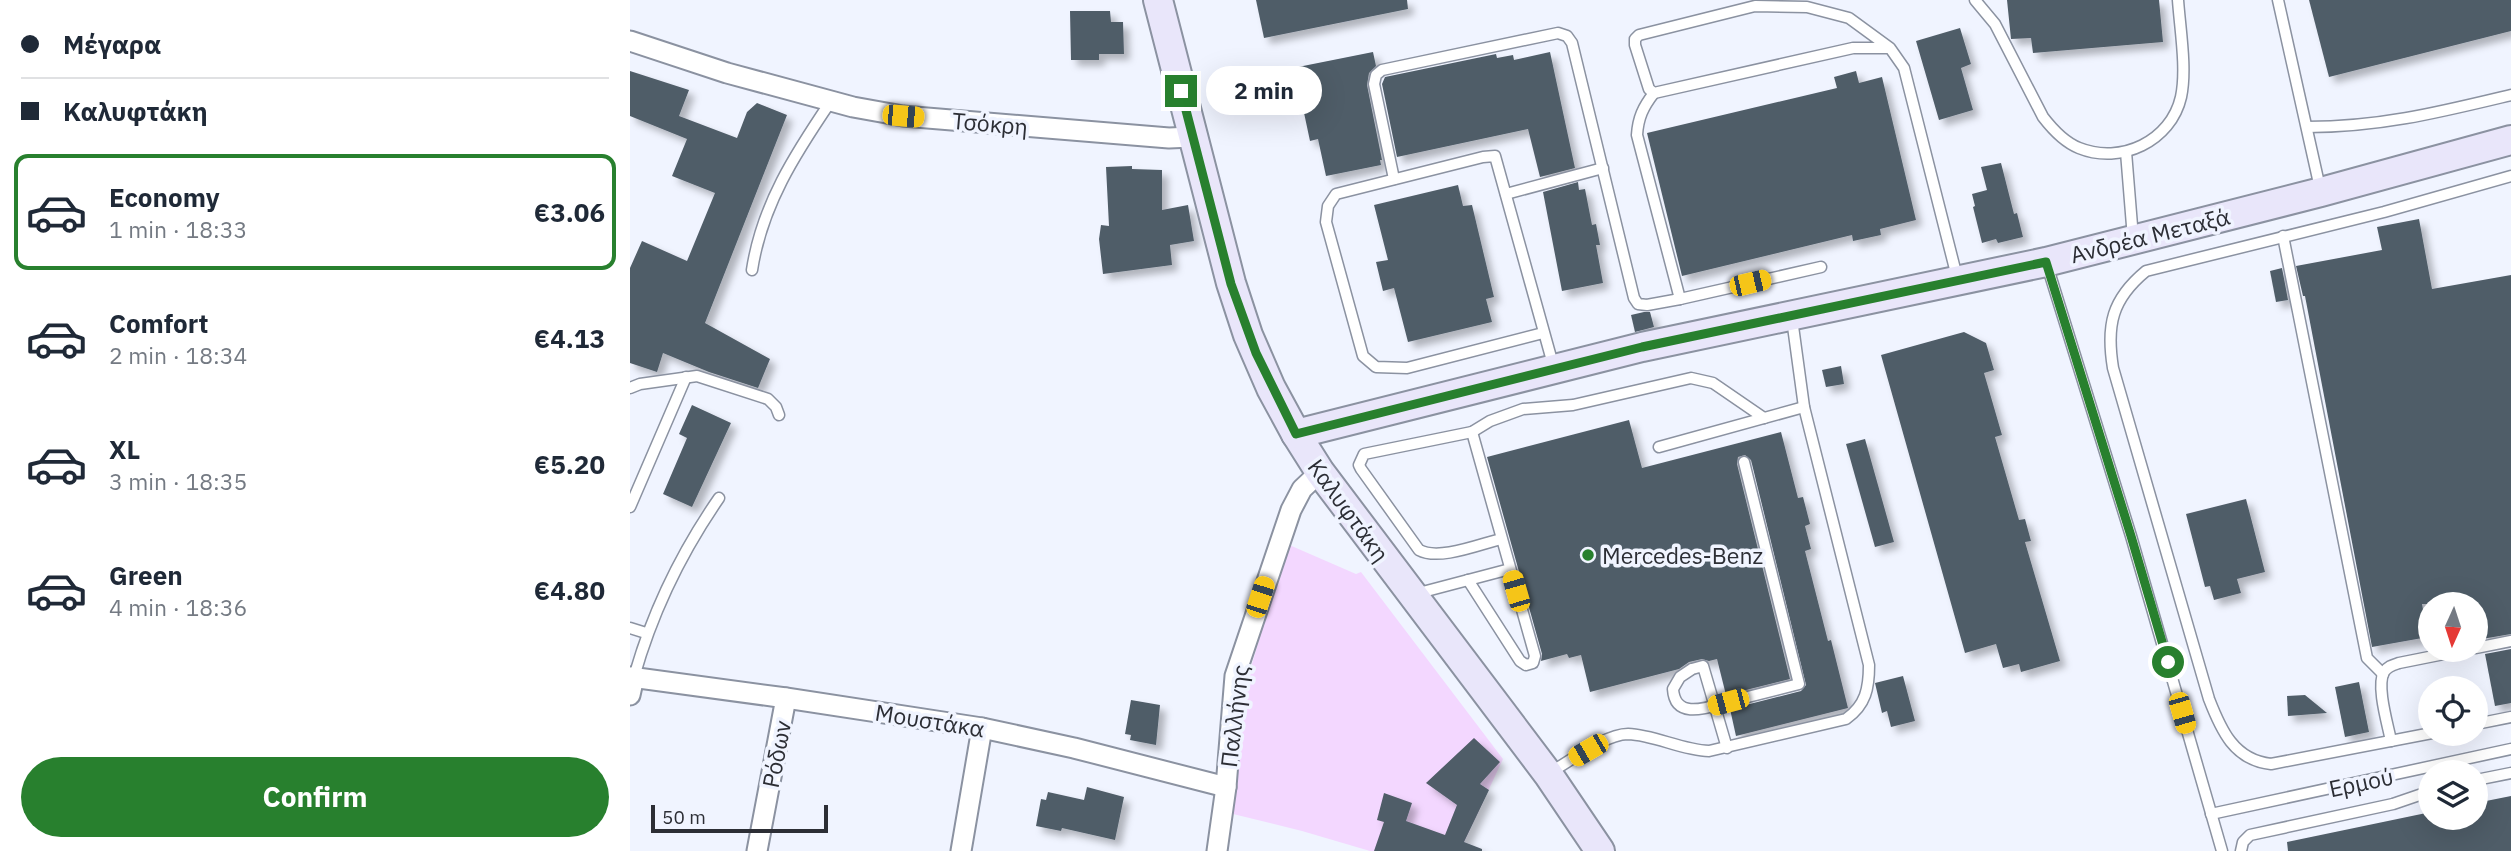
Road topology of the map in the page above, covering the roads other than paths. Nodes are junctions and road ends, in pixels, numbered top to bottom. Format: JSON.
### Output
{"nodes":[{"id":1,"x":1158,"y":0,"type":"edge"},
{"id":2,"x":1975,"y":0,"type":"edge"},
{"id":3,"x":2178,"y":0,"type":"edge"},
{"id":4,"x":2278,"y":0,"type":"edge"},
{"id":5,"x":630,"y":41,"type":"edge"},
{"id":6,"x":1890,"y":48,"type":"junction"},
{"id":7,"x":1654,"y":93,"type":"junction"},
{"id":8,"x":2511,"y":95,"type":"edge"},
{"id":9,"x":831,"y":101,"type":"junction"},
{"id":10,"x":2307,"y":127,"type":"junction"},
{"id":11,"x":1192,"y":137,"type":"junction"},
{"id":12,"x":2511,"y":140,"type":"edge"},
{"id":13,"x":2126,"y":152,"type":"junction"},
{"id":14,"x":1603,"y":168,"type":"junction"},
{"id":15,"x":2511,"y":176,"type":"edge"},
{"id":16,"x":1394,"y":179,"type":"junction"},
{"id":17,"x":2321,"y":192,"type":"junction"},
{"id":18,"x":1506,"y":194,"type":"junction"},
{"id":19,"x":2283,"y":236,"type":"junction"},
{"id":20,"x":2133,"y":240,"type":"junction"},
{"id":21,"x":2046,"y":262,"type":"junction"},
{"id":22,"x":1821,"y":267,"type":"dead end"},
{"id":23,"x":752,"y":270,"type":"dead end"},
{"id":24,"x":1958,"y":282,"type":"junction"},
{"id":25,"x":1680,"y":299,"type":"junction"},
{"id":26,"x":1791,"y":315,"type":"junction"},
{"id":27,"x":1543,"y":333,"type":"junction"},
{"id":28,"x":1554,"y":369,"type":"junction"},
{"id":29,"x":686,"y":377,"type":"junction"},
{"id":30,"x":630,"y":388,"type":"edge"},
{"id":31,"x":1804,"y":407,"type":"junction"},
{"id":32,"x":779,"y":415,"type":"dead end"},
{"id":33,"x":1764,"y":418,"type":"junction"},
{"id":34,"x":1472,"y":432,"type":"junction"},
{"id":35,"x":1296,"y":434,"type":"junction"},
{"id":36,"x":1659,"y":447,"type":"dead end"},
{"id":37,"x":1744,"y":462,"type":"dead end"},
{"id":38,"x":1320,"y":472,"type":"junction"},
{"id":39,"x":719,"y":498,"type":"dead end"},
{"id":40,"x":630,"y":507,"type":"edge"},
{"id":41,"x":1501,"y":539,"type":"junction"},
{"id":42,"x":1510,"y":569,"type":"junction"},
{"id":43,"x":1468,"y":580,"type":"junction"},
{"id":44,"x":1411,"y":595,"type":"junction"},
{"id":45,"x":630,"y":628,"type":"edge"},
{"id":46,"x":646,"y":633,"type":"junction"},
{"id":47,"x":2511,"y":641,"type":"edge"},
{"id":48,"x":2488,"y":646,"type":"edge"},
{"id":49,"x":2418,"y":659,"type":"edge"},
{"id":50,"x":2383,"y":674,"type":"junction"},
{"id":51,"x":631,"y":683,"type":"edge"},
{"id":52,"x":786,"y":698,"type":"junction"},
{"id":53,"x":2511,"y":717,"type":"edge"},
{"id":54,"x":2488,"y":722,"type":"edge"},
{"id":55,"x":982,"y":728,"type":"junction"},
{"id":56,"x":2418,"y":736,"type":"edge"},
{"id":57,"x":2391,"y":741,"type":"junction"},
{"id":58,"x":1727,"y":748,"type":"junction"},
{"id":59,"x":2511,"y":749,"type":"edge"},
{"id":60,"x":2511,"y":773,"type":"edge"},
{"id":61,"x":1548,"y":774,"type":"junction"},
{"id":62,"x":2488,"y":778,"type":"edge"},
{"id":63,"x":1226,"y":787,"type":"junction"},
{"id":64,"x":2418,"y":795,"type":"edge"},
{"id":65,"x":2211,"y":814,"type":"junction"},
{"id":66,"x":757,"y":851,"type":"edge"},
{"id":67,"x":961,"y":851,"type":"edge"},
{"id":68,"x":1217,"y":851,"type":"edge"},
{"id":69,"x":1600,"y":851,"type":"edge"},
{"id":70,"x":2222,"y":851,"type":"edge"},
{"id":71,"x":2241,"y":851,"type":"edge"}],
"edges":[{"from":1,"to":11,"type":"street","name":"Καλυφτάκη"},
{"from":2,"to":13,"type":"lane"},
{"from":3,"to":13,"type":"lane"},
{"from":4,"to":10,"type":"lane"},
{"from":5,"to":9,"type":"street","name":"Τσόκρη"},
{"from":6,"to":7,"type":"lane"},
{"from":6,"to":7,"type":"lane"},
{"from":6,"to":24,"type":"lane"},
{"from":7,"to":25,"type":"lane"},
{"from":8,"to":10,"type":"lane"},
{"from":9,"to":11,"type":"street","name":"Τσόκρη"},
{"from":9,"to":23,"type":"lane"},
{"from":10,"to":17,"type":"lane"},
{"from":11,"to":35,"type":"street","name":"Καλυφτάκη"},
{"from":12,"to":17,"type":"street","name":"Ανδρέα Μεταξά"},
{"from":13,"to":20,"type":"lane"},
{"from":14,"to":16,"type":"lane"},
{"from":14,"to":18,"type":"lane"},
{"from":14,"to":25,"type":"lane"},
{"from":15,"to":19,"type":"lane"},
{"from":16,"to":18,"type":"lane"},
{"from":16,"to":27,"type":"lane"},
{"from":17,"to":20,"type":"street","name":"Ανδρέα Μεταξά"},
{"from":18,"to":27,"type":"lane"},
{"from":19,"to":50,"type":"lane"},
{"from":19,"to":57,"type":"lane"},
{"from":20,"to":21,"type":"street","name":"Ανδρέα Μεταξά"},
{"from":21,"to":24,"type":"street","name":"Ανδρέα Μεταξά"},
{"from":21,"to":65,"type":"lane"},
{"from":22,"to":25,"type":"lane"},
{"from":24,"to":26,"type":"street","name":"Ανδρέα Μεταξά"},
{"from":26,"to":28,"type":"street","name":"Ανδρέα Μεταξά"},
{"from":26,"to":31,"type":"lane"},
{"from":27,"to":28,"type":"lane"},
{"from":28,"to":35,"type":"street","name":"Ανδρέα Μεταξά"},
{"from":29,"to":30,"type":"lane"},
{"from":29,"to":32,"type":"lane"},
{"from":29,"to":40,"type":"lane"},
{"from":31,"to":33,"type":"lane"},
{"from":31,"to":58,"type":"lane"},
{"from":33,"to":34,"type":"lane"},
{"from":33,"to":36,"type":"lane"},
{"from":34,"to":41,"type":"lane"},
{"from":34,"to":41,"type":"lane"},
{"from":35,"to":38,"type":"street","name":"Καλυφτάκη"},
{"from":37,"to":58,"type":"lane","bridge":true},
{"from":38,"to":44,"type":"street","name":"Καλυφτάκη"},
{"from":38,"to":63,"type":"street","name":"Παλλήνης"},
{"from":39,"to":46,"type":"lane"},
{"from":41,"to":42,"type":"lane"},
{"from":42,"to":43,"type":"lane"},
{"from":42,"to":43,"type":"lane"},
{"from":43,"to":44,"type":"lane"},
{"from":44,"to":61,"type":"street","name":"Καλυφτάκη"},
{"from":45,"to":46,"type":"lane"},
{"from":46,"to":51,"type":"lane"},
{"from":47,"to":48,"type":"lane"},
{"from":49,"to":50,"type":"lane"},
{"from":50,"to":57,"type":"lane"},
{"from":51,"to":52,"type":"street","name":"Μουστάκα"},
{"from":52,"to":55,"type":"street","name":"Μουστάκα"},
{"from":52,"to":66,"type":"street","name":"Ρόδων"},
{"from":53,"to":54,"type":"lane"},
{"from":55,"to":63,"type":"street","name":"Μουστάκα"},
{"from":55,"to":67,"type":"street"},
{"from":56,"to":57,"type":"lane"},
{"from":58,"to":61,"type":"lane"},
{"from":59,"to":65,"type":"lane","name":"Ερμού"},
{"from":60,"to":62,"type":"lane"},
{"from":61,"to":69,"type":"street","name":"Καλυφτάκη"},
{"from":63,"to":68,"type":"street","name":"Παλλήνης"},
{"from":64,"to":71,"type":"lane"},
{"from":65,"to":70,"type":"lane"}]}
